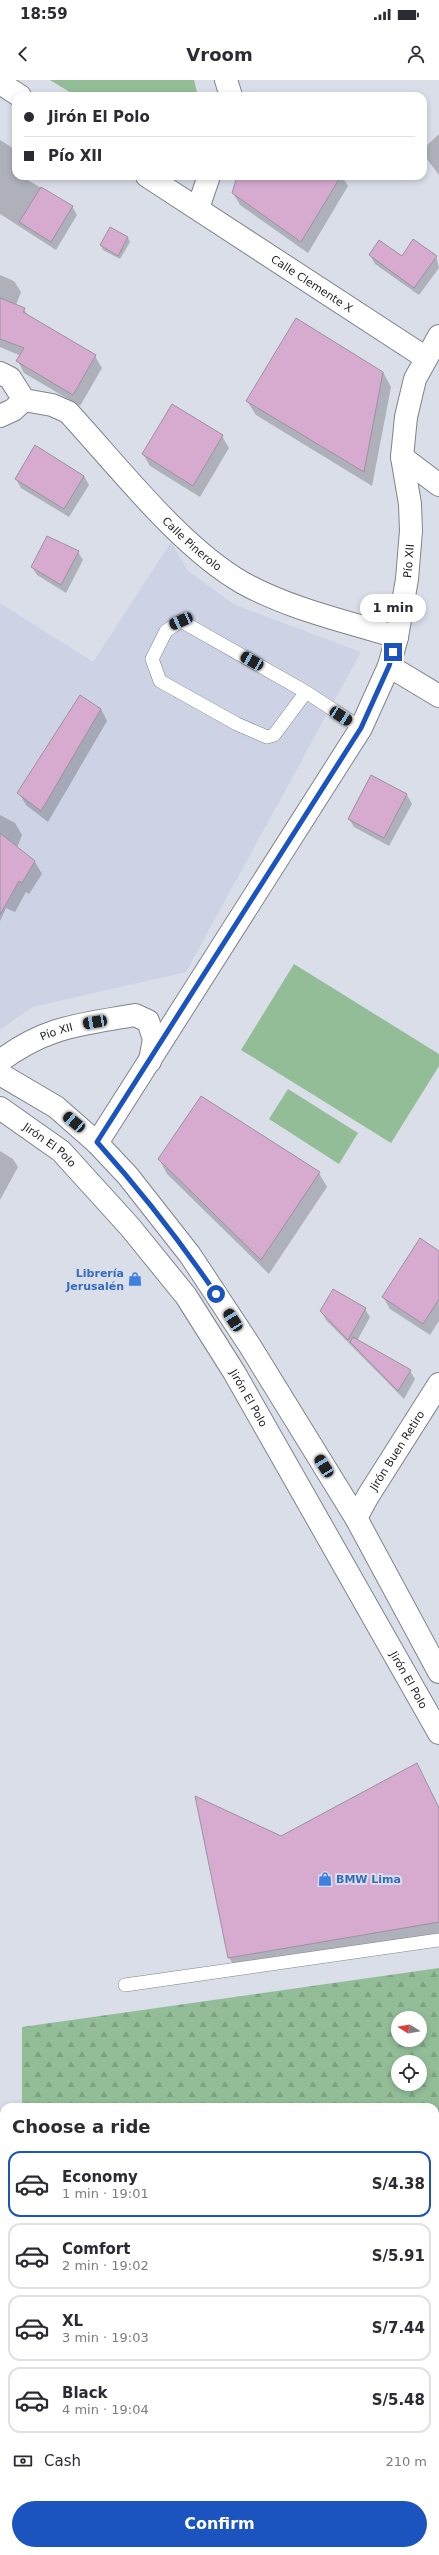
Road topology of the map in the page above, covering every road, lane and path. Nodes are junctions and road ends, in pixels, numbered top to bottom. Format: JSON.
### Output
{"nodes":[{"id":1,"x":226,"y":80,"type":"edge"},
{"id":2,"x":0,"y":82,"type":"edge"},
{"id":3,"x":14,"y":92,"type":"edge"},
{"id":4,"x":229,"y":92,"type":"edge"},
{"id":5,"x":153,"y":180,"type":"edge"},
{"id":6,"x":208,"y":180,"type":"edge"},
{"id":7,"x":198,"y":208,"type":"junction"},
{"id":8,"x":439,"y":336,"type":"edge"},
{"id":9,"x":426,"y":358,"type":"junction"},
{"id":10,"x":0,"y":373,"type":"edge"},
{"id":11,"x":24,"y":400,"type":"junction"},
{"id":12,"x":0,"y":416,"type":"edge"},
{"id":13,"x":402,"y":456,"type":"junction"},
{"id":14,"x":439,"y":485,"type":"edge"},
{"id":15,"x":397,"y":637,"type":"junction"},
{"id":16,"x":389,"y":666,"type":"junction"},
{"id":17,"x":306,"y":692,"type":"junction"},
{"id":18,"x":439,"y":696,"type":"edge"},
{"id":19,"x":361,"y":728,"type":"junction"},
{"id":20,"x":0,"y":1061,"type":"edge"},
{"id":21,"x":150,"y":1061,"type":"junction"},
{"id":22,"x":0,"y":1074,"type":"edge"},
{"id":23,"x":0,"y":1108,"type":"edge"},
{"id":24,"x":97,"y":1142,"type":"junction"},
{"id":25,"x":439,"y":1384,"type":"edge"},
{"id":26,"x":356,"y":1518,"type":"junction"},
{"id":27,"x":439,"y":1672,"type":"edge"},
{"id":28,"x":439,"y":1733,"type":"edge"},
{"id":29,"x":439,"y":1940,"type":"edge"},
{"id":30,"x":125,"y":1985,"type":"dead end"}],
"edges":[{"from":1,"to":4,"type":"street"},
{"from":2,"to":3,"type":"street"},
{"from":5,"to":7,"type":"street","name":"Calle Clemente X"},
{"from":6,"to":7,"type":"street"},
{"from":7,"to":9,"type":"street","name":"Calle Clemente X"},
{"from":8,"to":9,"type":"street","name":"Pío XII"},
{"from":9,"to":13,"type":"street","name":"Pío XII"},
{"from":10,"to":11,"type":"street"},
{"from":11,"to":12,"type":"street"},
{"from":11,"to":15,"type":"street","name":"Calle Pinerolo"},
{"from":13,"to":14,"type":"street"},
{"from":13,"to":15,"type":"street","name":"Pío XII"},
{"from":15,"to":16,"type":"street","name":"Pío XII"},
{"from":16,"to":18,"type":"street"},
{"from":16,"to":19,"type":"street","name":"Pío XII"},
{"from":17,"to":17,"type":"lane"},
{"from":17,"to":19,"type":"lane"},
{"from":19,"to":21,"type":"street","name":"Pío XII"},
{"from":20,"to":21,"type":"street","name":"Pío XII"},
{"from":21,"to":24,"type":"street","name":"Pío XII"},
{"from":22,"to":24,"type":"street"},
{"from":23,"to":28,"type":"street","name":"Jirón El Polo"},
{"from":24,"to":26,"type":"street"},
{"from":25,"to":26,"type":"street","name":"Jirón Buen Retiro"},
{"from":26,"to":27,"type":"street"},
{"from":29,"to":30,"type":"lane"}]}
